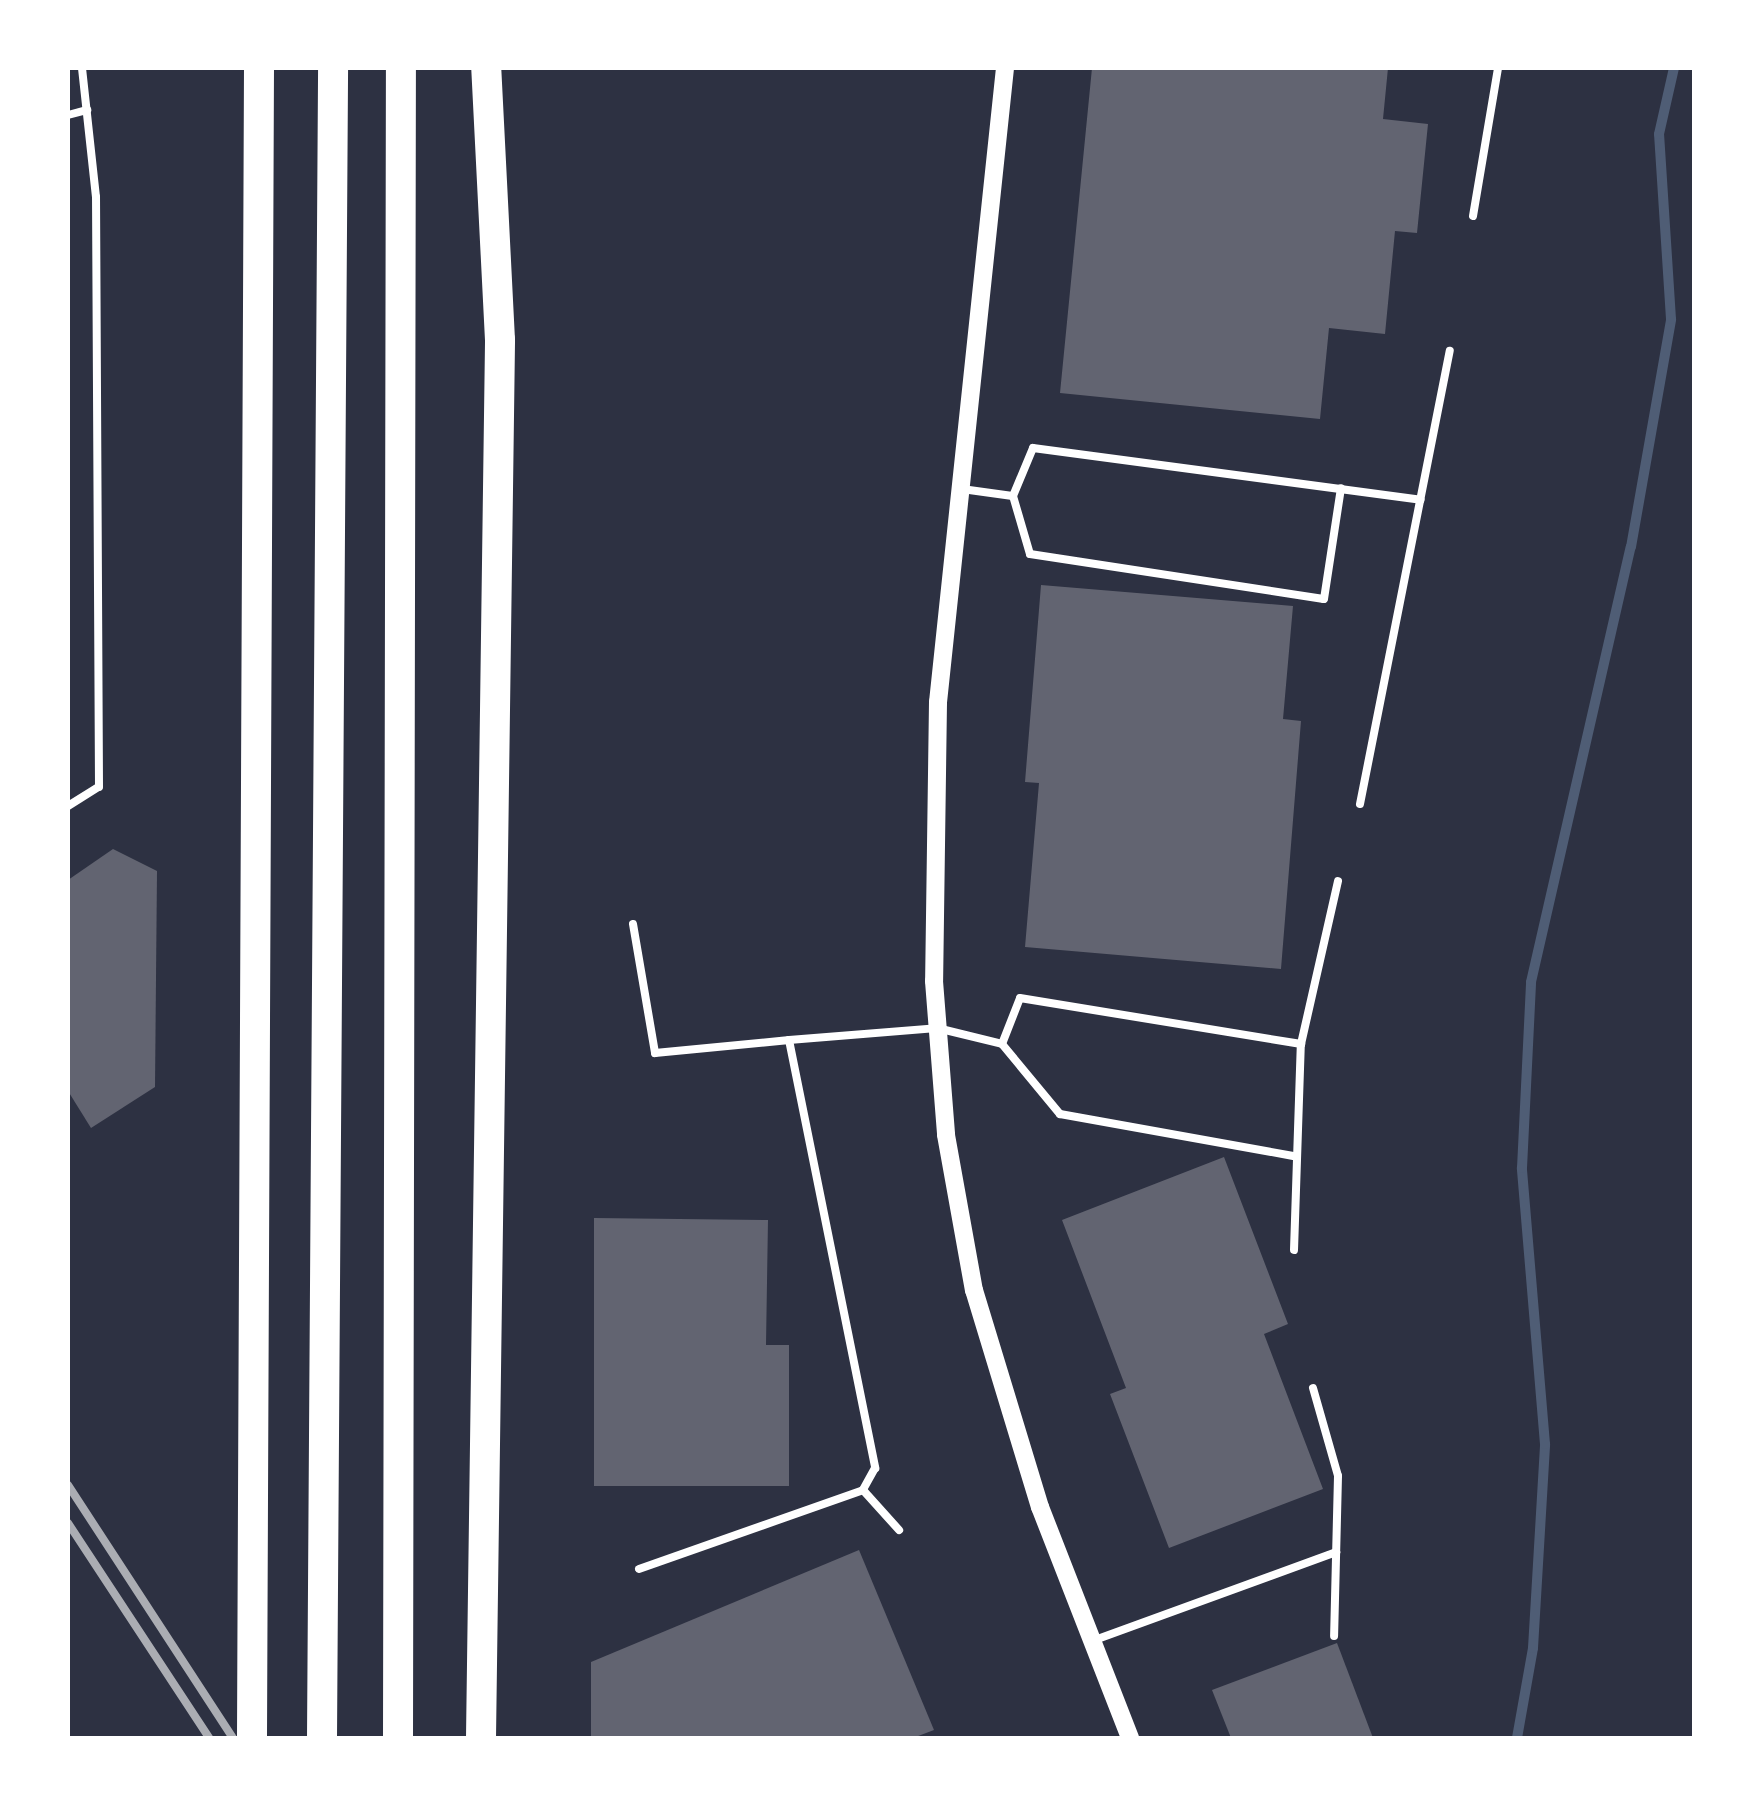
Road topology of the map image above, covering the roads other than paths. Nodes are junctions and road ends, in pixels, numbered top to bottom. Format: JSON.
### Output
{"nodes":[{"id":1,"x":82,"y":68,"type":"edge"},
{"id":2,"x":258,"y":68,"type":"edge"},
{"id":3,"x":332,"y":68,"type":"edge"},
{"id":4,"x":401,"y":68,"type":"edge"},
{"id":5,"x":486,"y":68,"type":"edge"},
{"id":6,"x":1005,"y":68,"type":"edge"},
{"id":7,"x":1498,"y":68,"type":"edge"},
{"id":8,"x":87,"y":110,"type":"junction"},
{"id":9,"x":68,"y":116,"type":"edge"},
{"id":10,"x":1473,"y":216,"type":"dead end"},
{"id":11,"x":1450,"y":351,"type":"dead end"},
{"id":12,"x":1341,"y":488,"type":"junction"},
{"id":13,"x":962,"y":489,"type":"junction"},
{"id":14,"x":1013,"y":496,"type":"junction"},
{"id":15,"x":1422,"y":500,"type":"junction"},
{"id":16,"x":1360,"y":804,"type":"dead end"},
{"id":17,"x":68,"y":806,"type":"edge"},
{"id":18,"x":1338,"y":881,"type":"dead end"},
{"id":19,"x":634,"y":924,"type":"dead end"},
{"id":20,"x":938,"y":1028,"type":"junction"},
{"id":21,"x":789,"y":1040,"type":"junction"},
{"id":22,"x":1002,"y":1044,"type":"junction"},
{"id":23,"x":1301,"y":1044,"type":"junction"},
{"id":24,"x":1294,"y":1156,"type":"junction"},
{"id":25,"x":1294,"y":1250,"type":"dead end"},
{"id":26,"x":1313,"y":1388,"type":"dead end"},
{"id":27,"x":863,"y":1490,"type":"junction"},
{"id":28,"x":899,"y":1530,"type":"dead end"},
{"id":29,"x":1336,"y":1552,"type":"junction"},
{"id":30,"x":638,"y":1569,"type":"dead end"},
{"id":31,"x":1334,"y":1636,"type":"dead end"},
{"id":32,"x":1092,"y":1642,"type":"junction"},
{"id":33,"x":252,"y":1738,"type":"edge"},
{"id":34,"x":322,"y":1738,"type":"edge"},
{"id":35,"x":398,"y":1738,"type":"edge"},
{"id":36,"x":481,"y":1738,"type":"edge"},
{"id":37,"x":1130,"y":1738,"type":"edge"}],
"edges":[{"from":1,"to":8,"type":"lane"},
{"from":2,"to":33,"type":"highway"},
{"from":3,"to":34,"type":"highway"},
{"from":4,"to":35,"type":"highway"},
{"from":5,"to":36,"type":"highway"},
{"from":6,"to":13,"type":"street"},
{"from":7,"to":10,"type":"lane"},
{"from":8,"to":9,"type":"lane"},
{"from":8,"to":17,"type":"lane"},
{"from":11,"to":15,"type":"lane"},
{"from":12,"to":14,"type":"lane"},
{"from":12,"to":14,"type":"lane"},
{"from":12,"to":15,"type":"lane"},
{"from":13,"to":14,"type":"lane"},
{"from":13,"to":20,"type":"street"},
{"from":15,"to":16,"type":"lane"},
{"from":18,"to":23,"type":"lane"},
{"from":19,"to":21,"type":"lane"},
{"from":20,"to":21,"type":"lane"},
{"from":20,"to":22,"type":"lane"},
{"from":20,"to":32,"type":"street"},
{"from":21,"to":27,"type":"lane"},
{"from":22,"to":23,"type":"lane"},
{"from":22,"to":24,"type":"lane"},
{"from":23,"to":24,"type":"lane"},
{"from":24,"to":25,"type":"lane"},
{"from":26,"to":29,"type":"lane"},
{"from":27,"to":28,"type":"lane"},
{"from":27,"to":30,"type":"lane"},
{"from":29,"to":31,"type":"lane"},
{"from":29,"to":32,"type":"lane"},
{"from":32,"to":37,"type":"street"}]}
